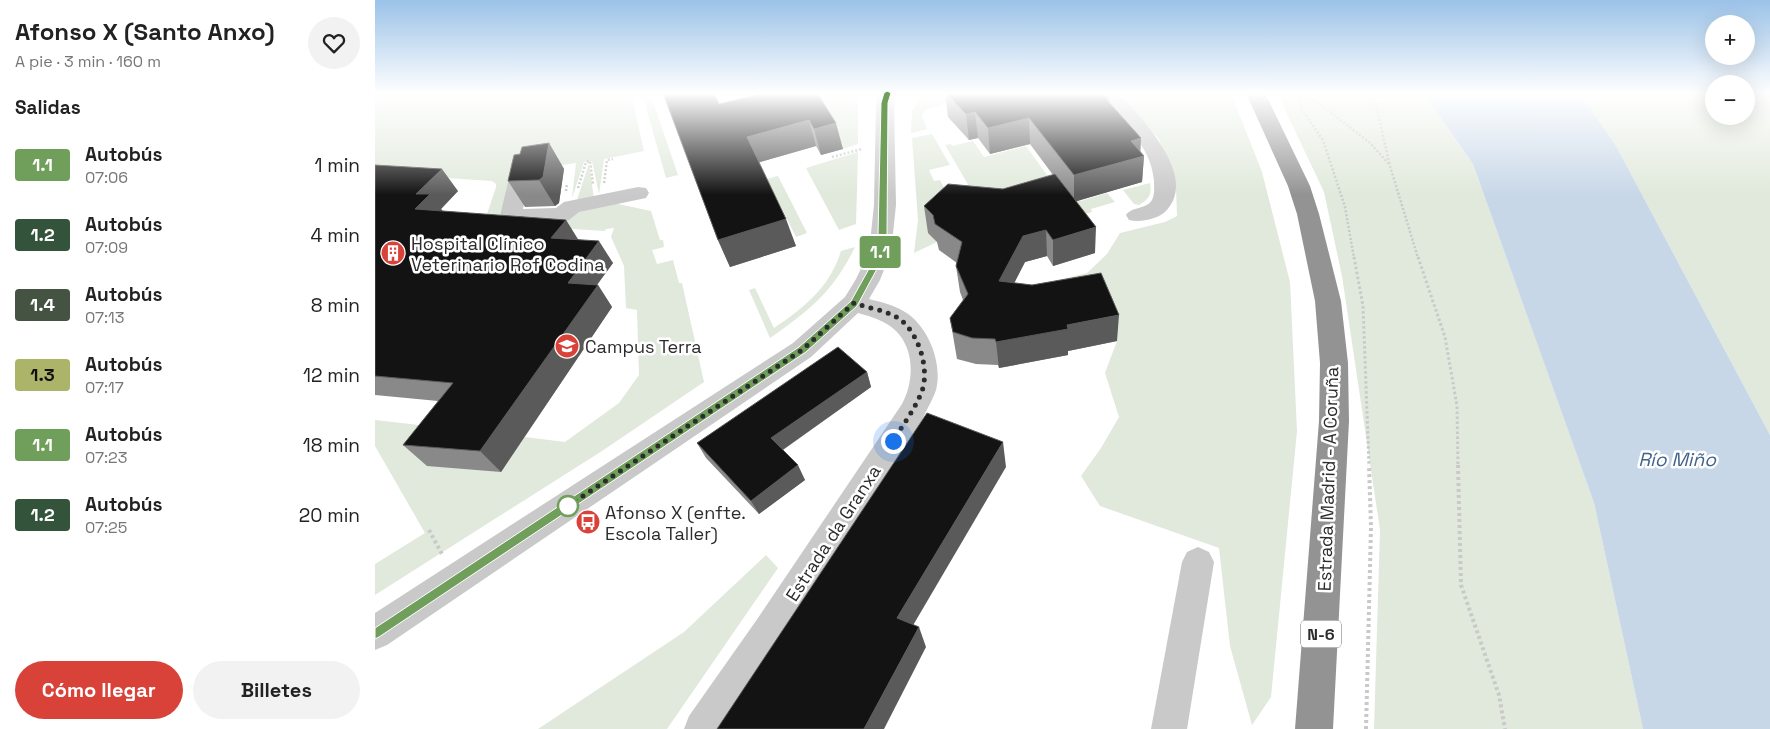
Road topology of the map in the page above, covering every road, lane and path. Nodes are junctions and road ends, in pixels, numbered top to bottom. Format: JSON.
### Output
{"nodes":[{"id":1,"x":885,"y":127,"type":"edge"},
{"id":2,"x":1138,"y":127,"type":"edge"},
{"id":3,"x":1271,"y":127,"type":"edge"},
{"id":4,"x":1349,"y":127,"type":"edge"},
{"id":5,"x":1381,"y":127,"type":"edge"},
{"id":6,"x":862,"y":149,"type":"dead end"},
{"id":7,"x":832,"y":157,"type":"dead end"},
{"id":8,"x":613,"y":159,"type":"dead end"},
{"id":9,"x":1390,"y":166,"type":"junction"},
{"id":10,"x":520,"y":174,"type":"edge"},
{"id":11,"x":567,"y":183,"type":"dead end"},
{"id":12,"x":603,"y":187,"type":"dead end"},
{"id":13,"x":594,"y":189,"type":"dead end"},
{"id":14,"x":577,"y":191,"type":"dead end"},
{"id":15,"x":566,"y":193,"type":"dead end"},
{"id":16,"x":638,"y":193,"type":"dead end"},
{"id":17,"x":1137,"y":215,"type":"dead end"},
{"id":18,"x":854,"y":303,"type":"junction"},
{"id":19,"x":429,"y":530,"type":"dead end"},
{"id":20,"x":443,"y":556,"type":"dead end"},
{"id":21,"x":1198,"y":562,"type":"dead end"},
{"id":22,"x":375,"y":633,"type":"edge"},
{"id":23,"x":702,"y":729,"type":"edge"},
{"id":24,"x":1169,"y":729,"type":"edge"},
{"id":25,"x":1314,"y":729,"type":"edge"},
{"id":26,"x":1505,"y":729,"type":"edge"}],
"edges":[{"from":1,"to":18,"type":"street"},
{"from":2,"to":17,"type":"street"},
{"from":3,"to":25,"type":"highway","name":"Estrada Madrid - A Coruña","number":"N-6"},
{"from":4,"to":9,"type":"path"},
{"from":5,"to":9,"type":"path"},
{"from":6,"to":7,"type":"path"},
{"from":8,"to":12,"type":"path"},
{"from":9,"to":26,"type":"path"},
{"from":10,"to":16,"type":"lane"},
{"from":11,"to":15,"type":"path"},
{"from":13,"to":14,"type":"path"},
{"from":18,"to":22,"type":"street"},
{"from":18,"to":23,"type":"street","name":"Estrada da Granxa"},
{"from":19,"to":20,"type":"path"},
{"from":21,"to":24,"type":"street"}]}
